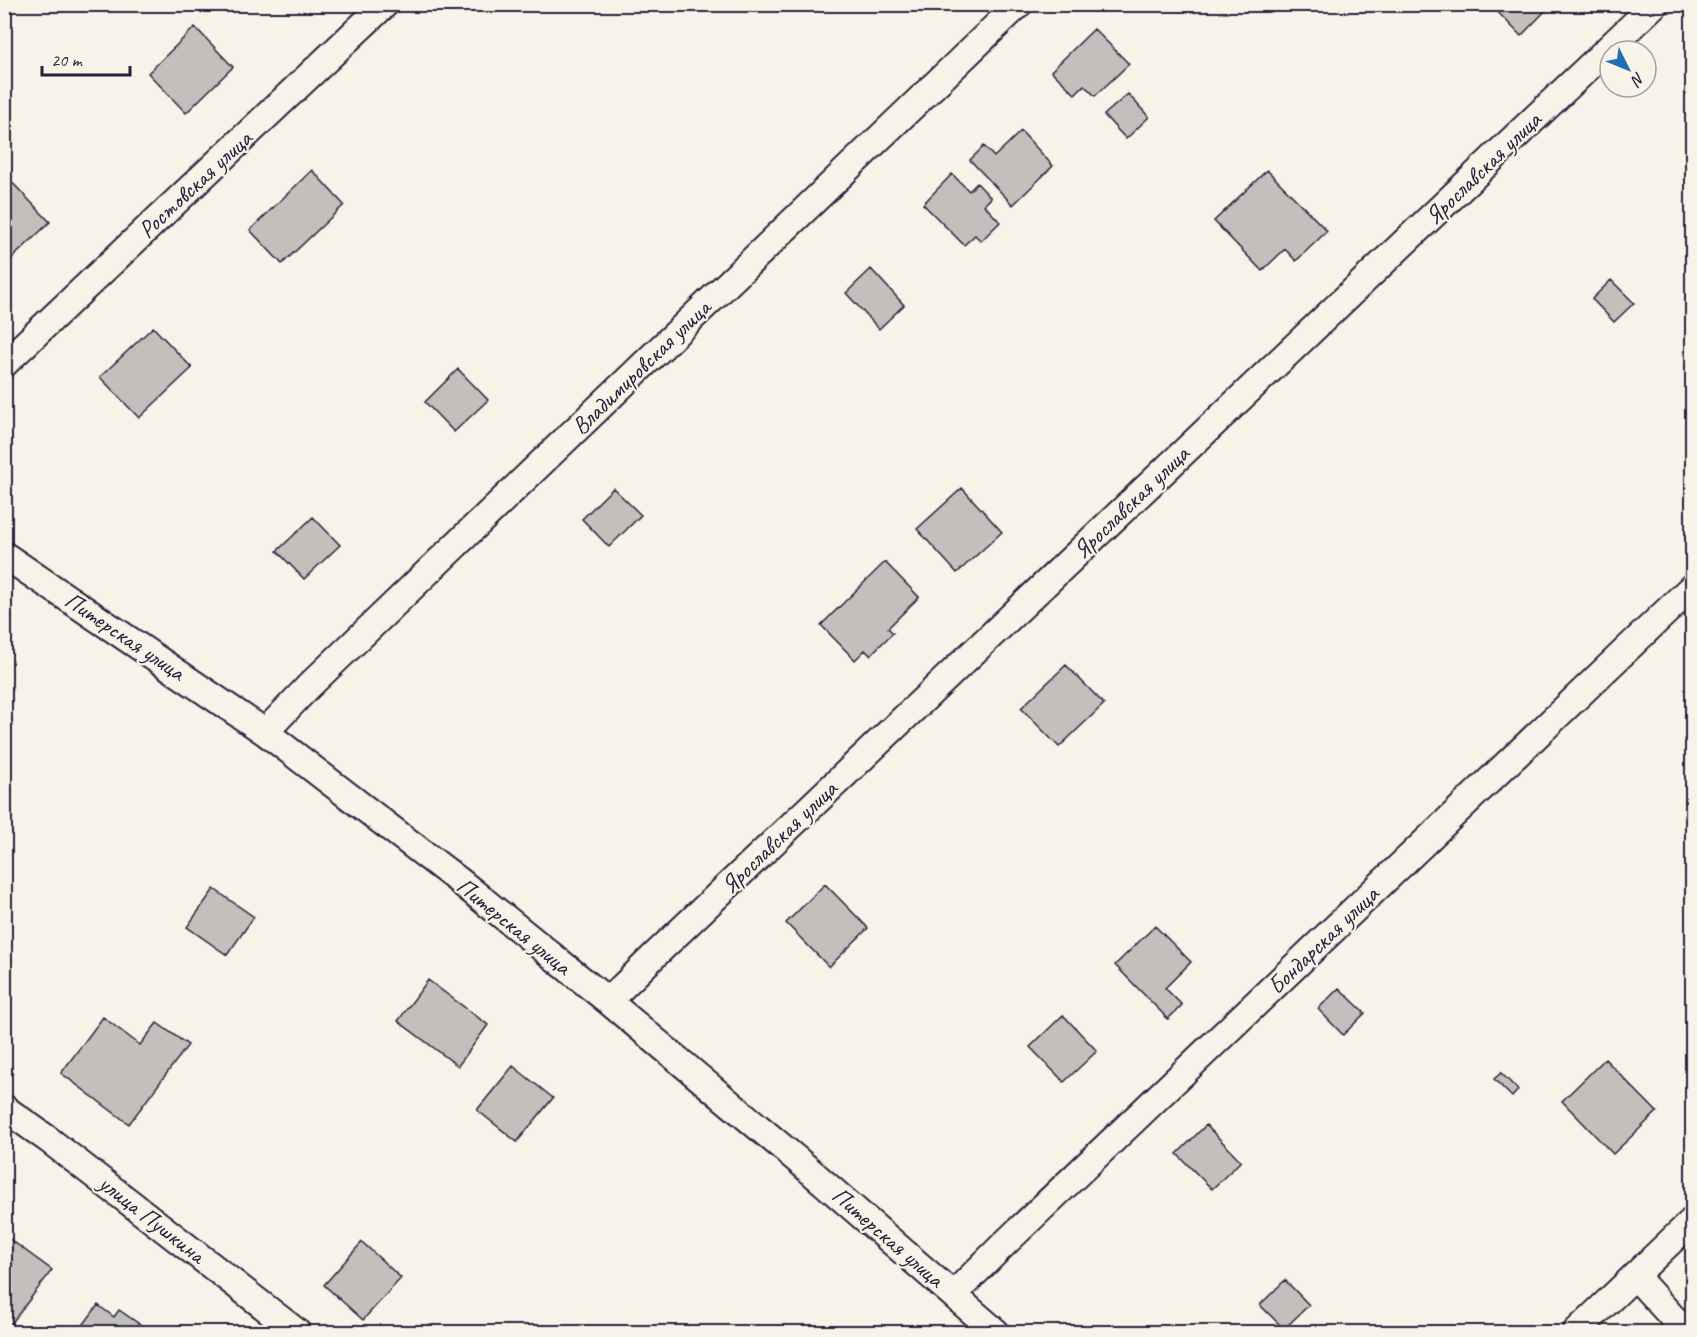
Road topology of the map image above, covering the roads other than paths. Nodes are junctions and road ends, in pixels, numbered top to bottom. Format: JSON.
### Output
{"nodes":[{"id":1,"x":385,"y":4,"type":"edge"},
{"id":2,"x":1019,"y":4,"type":"edge"},
{"id":3,"x":1655,"y":4,"type":"edge"},
{"id":4,"x":4,"y":364,"type":"edge"},
{"id":5,"x":4,"y":555,"type":"edge"},
{"id":6,"x":1692,"y":587,"type":"edge"},
{"id":7,"x":265,"y":732,"type":"junction"},
{"id":8,"x":609,"y":1001,"type":"junction"},
{"id":9,"x":4,"y":1108,"type":"edge"},
{"id":10,"x":1692,"y":1221,"type":"edge"},
{"id":11,"x":1635,"y":1276,"type":"junction"},
{"id":12,"x":954,"y":1294,"type":"junction"},
{"id":13,"x":297,"y":1332,"type":"edge"},
{"id":14,"x":996,"y":1332,"type":"edge"},
{"id":15,"x":1576,"y":1332,"type":"edge"},
{"id":16,"x":1686,"y":1332,"type":"edge"}],
"edges":[{"from":1,"to":4,"type":"street","name":"Ростовская улица"},
{"from":2,"to":7,"type":"street","name":"Владимировская улица"},
{"from":3,"to":8,"type":"street","name":"Ярославская улица"},
{"from":5,"to":7,"type":"street","name":"Питерская улица"},
{"from":6,"to":12,"type":"street","name":"Бондарская улица"},
{"from":7,"to":8,"type":"street","name":"Питерская улица"},
{"from":8,"to":12,"type":"street","name":"Питерская улица"},
{"from":9,"to":13,"type":"street","name":"улица Пушкина"},
{"from":10,"to":11,"type":"street"},
{"from":11,"to":15,"type":"street"},
{"from":11,"to":16,"type":"street"},
{"from":12,"to":14,"type":"street","name":"Питерская улица"}]}
